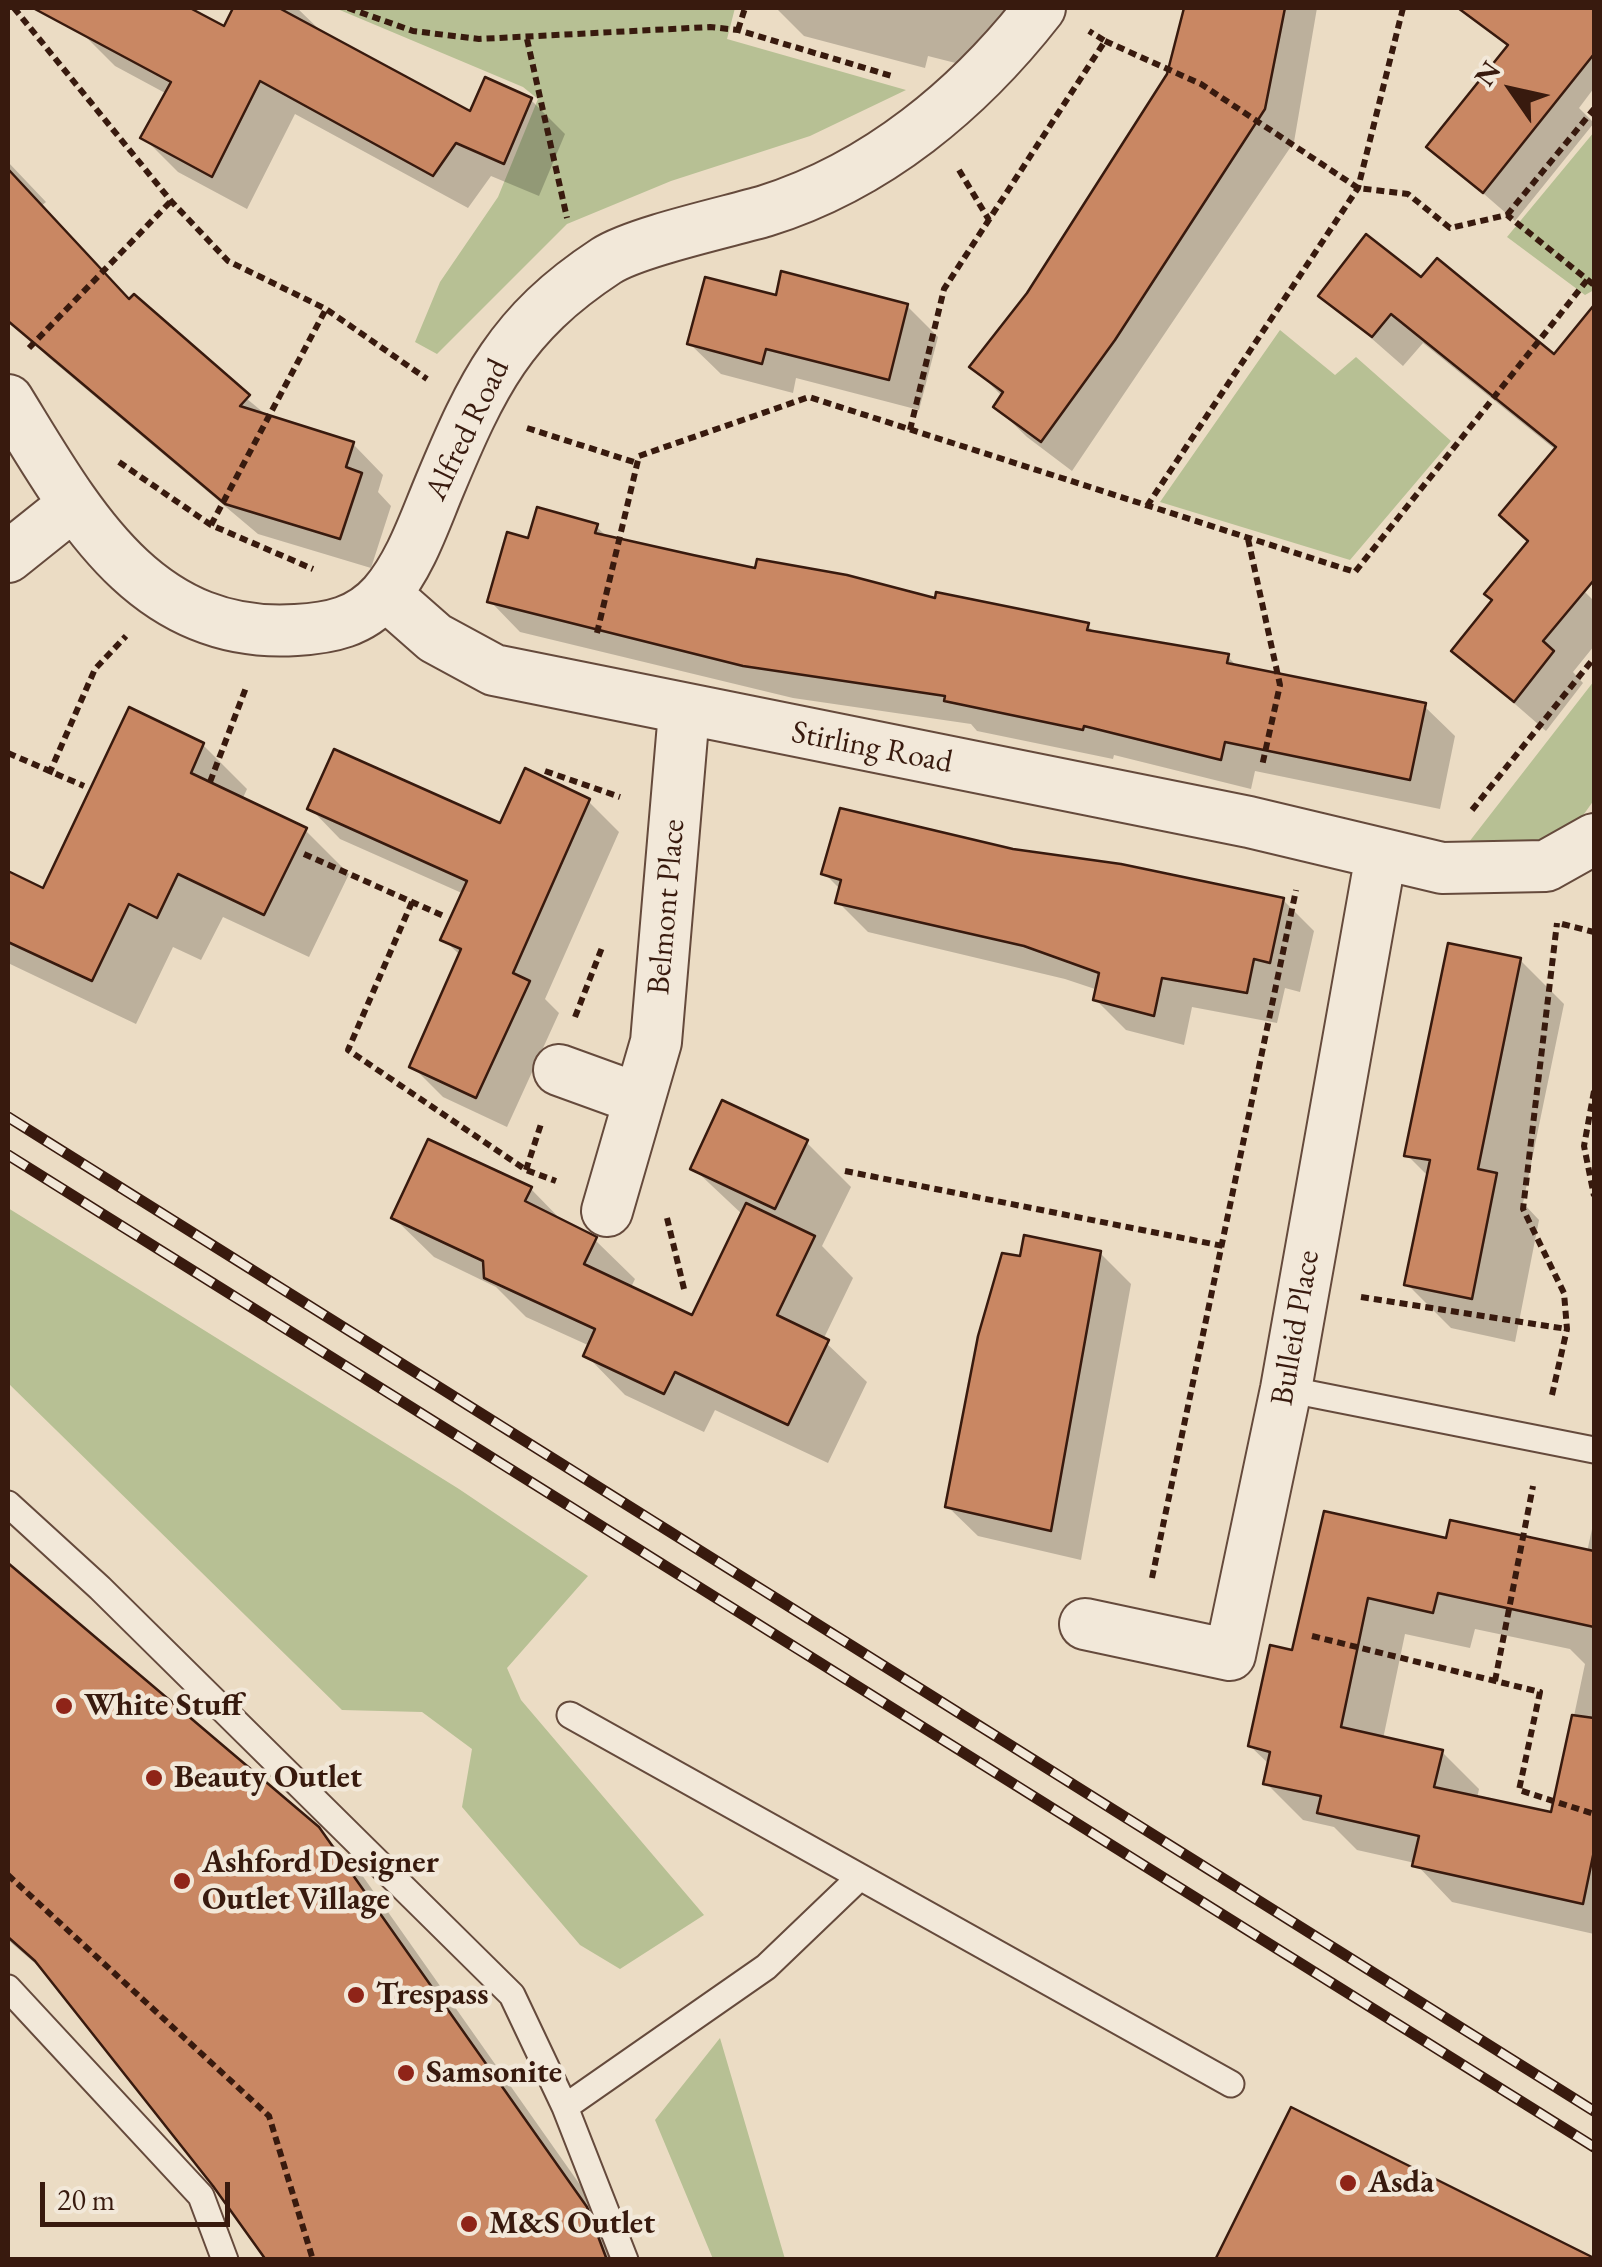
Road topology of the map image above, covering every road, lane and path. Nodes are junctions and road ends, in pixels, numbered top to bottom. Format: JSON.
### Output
{"nodes":[{"id":1,"x":14,"y":8,"type":"edge"},
{"id":2,"x":348,"y":8,"type":"edge"},
{"id":3,"x":745,"y":8,"type":"edge"},
{"id":4,"x":1040,"y":8,"type":"edge"},
{"id":5,"x":1403,"y":8,"type":"edge"},
{"id":6,"x":738,"y":30,"type":"junction"},
{"id":7,"x":1088,"y":30,"type":"dead end"},
{"id":8,"x":528,"y":39,"type":"junction"},
{"id":9,"x":1105,"y":41,"type":"junction"},
{"id":10,"x":958,"y":96,"type":"junction"},
{"id":11,"x":1594,"y":109,"type":"edge"},
{"id":12,"x":1358,"y":188,"type":"junction"},
{"id":13,"x":171,"y":200,"type":"junction"},
{"id":14,"x":1506,"y":215,"type":"junction"},
{"id":15,"x":581,"y":280,"type":"junction"},
{"id":16,"x":1591,"y":282,"type":"edge"},
{"id":17,"x":326,"y":309,"type":"junction"},
{"id":18,"x":28,"y":349,"type":"dead end"},
{"id":19,"x":8,"y":400,"type":"edge"},
{"id":20,"x":471,"y":410,"type":"junction"},
{"id":21,"x":910,"y":430,"type":"junction"},
{"id":22,"x":637,"y":462,"type":"junction"},
{"id":23,"x":73,"y":505,"type":"junction"},
{"id":24,"x":1147,"y":506,"type":"junction"},
{"id":25,"x":1248,"y":538,"type":"junction"},
{"id":26,"x":8,"y":556,"type":"edge"},
{"id":27,"x":385,"y":594,"type":"junction"},
{"id":28,"x":160,"y":598,"type":"junction"},
{"id":29,"x":258,"y":633,"type":"junction"},
{"id":30,"x":1594,"y":658,"type":"edge"},
{"id":31,"x":584,"y":688,"type":"junction"},
{"id":32,"x":684,"y":712,"type":"junction"},
{"id":33,"x":8,"y":753,"type":"edge"},
{"id":34,"x":545,"y":770,"type":"dead end"},
{"id":35,"x":49,"y":774,"type":"junction"},
{"id":36,"x":210,"y":782,"type":"dead end"},
{"id":37,"x":84,"y":786,"type":"dead end"},
{"id":38,"x":628,"y":800,"type":"dead end"},
{"id":39,"x":1249,"y":822,"type":"junction"},
{"id":40,"x":1303,"y":835,"type":"junction"},
{"id":41,"x":1594,"y":839,"type":"edge"},
{"id":42,"x":304,"y":854,"type":"dead end"},
{"id":43,"x":1381,"y":854,"type":"junction"},
{"id":44,"x":1442,"y":868,"type":"junction"},
{"id":45,"x":412,"y":902,"type":"junction"},
{"id":46,"x":446,"y":917,"type":"dead end"},
{"id":47,"x":1557,"y":923,"type":"dead end"},
{"id":48,"x":606,"y":940,"type":"dead end"},
{"id":49,"x":559,"y":1070,"type":"junction"},
{"id":50,"x":1594,"y":1090,"type":"edge"},
{"id":51,"x":639,"y":1099,"type":"junction"},
{"id":52,"x":526,"y":1170,"type":"junction"},
{"id":53,"x":845,"y":1171,"type":"dead end"},
{"id":54,"x":1594,"y":1196,"type":"edge"},
{"id":55,"x":608,"y":1205,"type":"joint"},
{"id":56,"x":1223,"y":1246,"type":"junction"},
{"id":57,"x":1304,"y":1289,"type":"junction"},
{"id":58,"x":1567,"y":1329,"type":"junction"},
{"id":59,"x":1286,"y":1389,"type":"junction"},
{"id":60,"x":1542,"y":1440,"type":"junction"},
{"id":61,"x":1594,"y":1450,"type":"edge"},
{"id":62,"x":8,"y":1504,"type":"edge"},
{"id":63,"x":1085,"y":1624,"type":"dead end"},
{"id":64,"x":1140,"y":1636,"type":"junction"},
{"id":65,"x":1312,"y":1636,"type":"dead end"},
{"id":66,"x":1495,"y":1680,"type":"junction"},
{"id":67,"x":570,"y":1715,"type":"dead end"},
{"id":68,"x":1594,"y":1814,"type":"edge"},
{"id":69,"x":8,"y":1875,"type":"edge"},
{"id":70,"x":860,"y":1877,"type":"junction"},
{"id":71,"x":8,"y":1988,"type":"edge"},
{"id":72,"x":1231,"y":2084,"type":"dead end"},
{"id":73,"x":565,"y":2106,"type":"junction"},
{"id":74,"x":225,"y":2260,"type":"edge"},
{"id":75,"x":313,"y":2260,"type":"edge"},
{"id":76,"x":625,"y":2260,"type":"edge"}],
"edges":[{"from":1,"to":13,"type":"path"},
{"from":2,"to":8,"type":"path"},
{"from":3,"to":6,"type":"path"},
{"from":4,"to":10,"type":"street","name":"Alfred Road"},
{"from":5,"to":12,"type":"path"},
{"from":6,"to":8,"type":"path"},
{"from":6,"to":10,"type":"path"},
{"from":7,"to":9,"type":"path"},
{"from":8,"to":15,"type":"path"},
{"from":9,"to":12,"type":"path"},
{"from":9,"to":21,"type":"path"},
{"from":10,"to":15,"type":"street","name":"Alfred Road"},
{"from":11,"to":14,"type":"path"},
{"from":12,"to":14,"type":"path"},
{"from":12,"to":24,"type":"path"},
{"from":13,"to":17,"type":"path"},
{"from":13,"to":18,"type":"path"},
{"from":14,"to":16,"type":"path"},
{"from":15,"to":20,"type":"street","name":"Alfred Road"},
{"from":16,"to":25,"type":"path"},
{"from":17,"to":20,"type":"path"},
{"from":17,"to":27,"type":"path"},
{"from":19,"to":23,"type":"street","name":"Alfred Road"},
{"from":20,"to":22,"type":"path"},
{"from":20,"to":27,"type":"street","name":"Alfred Road"},
{"from":21,"to":22,"type":"path"},
{"from":21,"to":24,"type":"path"},
{"from":22,"to":31,"type":"path"},
{"from":23,"to":26,"type":"street"},
{"from":23,"to":28,"type":"street","name":"Alfred Road"},
{"from":24,"to":25,"type":"path"},
{"from":25,"to":39,"type":"path"},
{"from":27,"to":29,"type":"street","name":"Alfred Road"},
{"from":27,"to":31,"type":"street","name":"Stirling Road"},
{"from":28,"to":29,"type":"street","name":"Alfred Road"},
{"from":28,"to":35,"type":"path"},
{"from":29,"to":36,"type":"path"},
{"from":30,"to":44,"type":"path"},
{"from":31,"to":32,"type":"street","name":"Stirling Road"},
{"from":32,"to":39,"type":"street","name":"Stirling Road"},
{"from":32,"to":51,"type":"street","name":"Belmont Place"},
{"from":33,"to":35,"type":"path"},
{"from":34,"to":38,"type":"path"},
{"from":35,"to":37,"type":"path"},
{"from":39,"to":40,"type":"street","name":"Stirling Road"},
{"from":40,"to":43,"type":"street","name":"Stirling Road"},
{"from":40,"to":56,"type":"path"},
{"from":41,"to":44,"type":"street","name":"Stirling Road"},
{"from":42,"to":45,"type":"path"},
{"from":43,"to":44,"type":"street","name":"Stirling Road"},
{"from":43,"to":57,"type":"street","name":"Bulleid Place"},
{"from":45,"to":46,"type":"path"},
{"from":45,"to":52,"type":"path"},
{"from":47,"to":58,"type":"path"},
{"from":48,"to":49,"type":"path"},
{"from":49,"to":51,"type":"street"},
{"from":49,"to":52,"type":"path"},
{"from":50,"to":54,"type":"path"},
{"from":51,"to":55,"type":"street","name":"Belmont Place"},
{"from":52,"to":55,"type":"path"},
{"from":53,"to":56,"type":"path"},
{"from":56,"to":64,"type":"path"},
{"from":57,"to":58,"type":"path"},
{"from":57,"to":59,"type":"street","name":"Bulleid Place"},
{"from":58,"to":60,"type":"path"},
{"from":59,"to":60,"type":"lane"},
{"from":59,"to":64,"type":"street","name":"Bulleid Place"},
{"from":60,"to":61,"type":"lane"},
{"from":60,"to":66,"type":"path"},
{"from":62,"to":73,"type":"lane"},
{"from":63,"to":64,"type":"street","name":"Bulleid Place"},
{"from":65,"to":66,"type":"path"},
{"from":66,"to":68,"type":"path"},
{"from":67,"to":70,"type":"lane"},
{"from":69,"to":75,"type":"path"},
{"from":70,"to":72,"type":"lane"},
{"from":70,"to":73,"type":"lane"},
{"from":71,"to":74,"type":"lane"},
{"from":73,"to":76,"type":"lane"}]}
